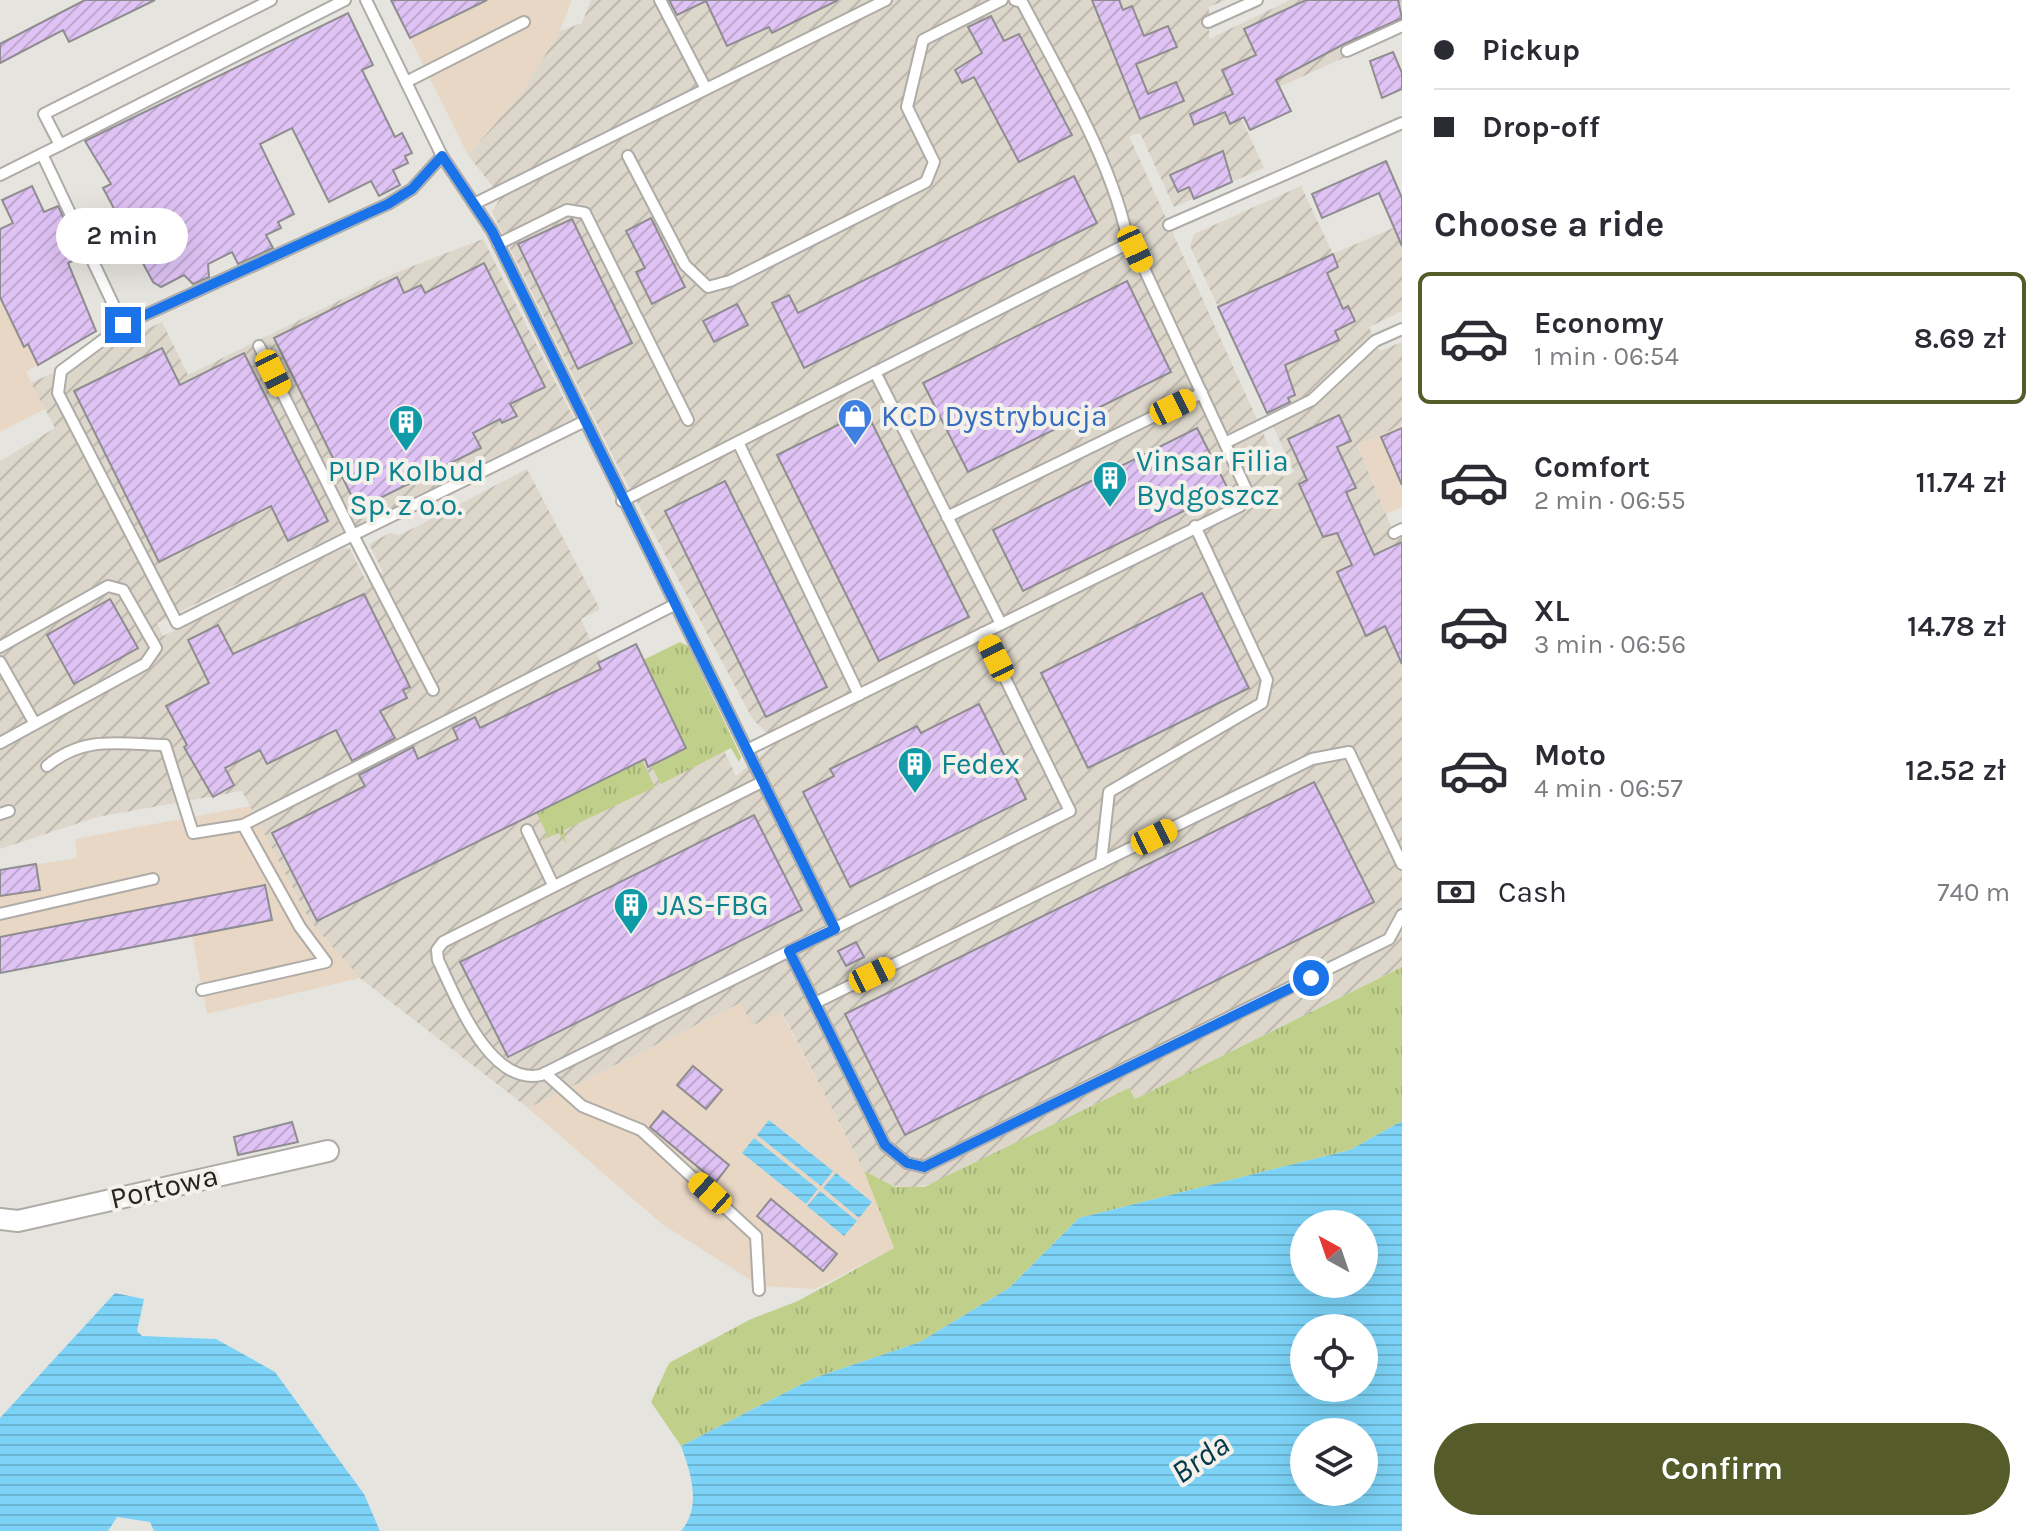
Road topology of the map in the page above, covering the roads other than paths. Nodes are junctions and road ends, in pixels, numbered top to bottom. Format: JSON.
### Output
{"nodes":[{"id":1,"x":271,"y":0,"type":"edge"},
{"id":2,"x":345,"y":0,"type":"edge"},
{"id":3,"x":366,"y":0,"type":"edge"},
{"id":4,"x":660,"y":0,"type":"edge"},
{"id":5,"x":886,"y":0,"type":"edge"},
{"id":6,"x":1002,"y":0,"type":"edge"},
{"id":7,"x":1015,"y":0,"type":"edge"},
{"id":8,"x":1257,"y":0,"type":"edge"},
{"id":9,"x":524,"y":22,"type":"dead end"},
{"id":10,"x":1208,"y":22,"type":"dead end"},
{"id":11,"x":1402,"y":26,"type":"edge"},
{"id":12,"x":1347,"y":51,"type":"dead end"},
{"id":13,"x":406,"y":82,"type":"junction"},
{"id":14,"x":706,"y":89,"type":"junction"},
{"id":15,"x":1402,"y":123,"type":"edge"},
{"id":16,"x":60,"y":145,"type":"junction"},
{"id":17,"x":42,"y":154,"type":"junction"},
{"id":18,"x":442,"y":156,"type":"junction"},
{"id":19,"x":628,"y":156,"type":"dead end"},
{"id":20,"x":0,"y":175,"type":"edge"},
{"id":21,"x":476,"y":203,"type":"junction"},
{"id":22,"x":1169,"y":225,"type":"dead end"},
{"id":23,"x":498,"y":244,"type":"junction"},
{"id":24,"x":1129,"y":247,"type":"junction"},
{"id":25,"x":123,"y":325,"type":"junction"},
{"id":26,"x":1402,"y":329,"type":"edge"},
{"id":27,"x":259,"y":346,"type":"dead end"},
{"id":28,"x":875,"y":372,"type":"junction"},
{"id":29,"x":1202,"y":393,"type":"junction"},
{"id":30,"x":688,"y":420,"type":"dead end"},
{"id":31,"x":583,"y":422,"type":"junction"},
{"id":32,"x":738,"y":442,"type":"junction"},
{"id":33,"x":1225,"y":443,"type":"junction"},
{"id":34,"x":622,"y":501,"type":"junction"},
{"id":35,"x":947,"y":517,"type":"junction"},
{"id":36,"x":1195,"y":526,"type":"junction"},
{"id":37,"x":353,"y":535,"type":"junction"},
{"id":38,"x":674,"y":605,"type":"junction"},
{"id":39,"x":1001,"y":624,"type":"junction"},
{"id":40,"x":983,"y":633,"type":"junction"},
{"id":41,"x":0,"y":647,"type":"edge"},
{"id":42,"x":0,"y":662,"type":"edge"},
{"id":43,"x":433,"y":690,"type":"dead end"},
{"id":44,"x":859,"y":695,"type":"junction"},
{"id":45,"x":35,"y":724,"type":"junction"},
{"id":46,"x":0,"y":743,"type":"edge"},
{"id":47,"x":747,"y":750,"type":"junction"},
{"id":48,"x":47,"y":766,"type":"dead end"},
{"id":49,"x":762,"y":782,"type":"junction"},
{"id":50,"x":243,"y":825,"type":"junction"},
{"id":51,"x":527,"y":830,"type":"dead end"},
{"id":52,"x":1101,"y":863,"type":"junction"},
{"id":53,"x":1402,"y":864,"type":"edge"},
{"id":54,"x":153,"y":879,"type":"dead end"},
{"id":55,"x":553,"y":885,"type":"junction"},
{"id":56,"x":0,"y":914,"type":"edge"},
{"id":57,"x":1402,"y":915,"type":"edge"},
{"id":58,"x":835,"y":929,"type":"junction"},
{"id":59,"x":789,"y":951,"type":"junction"},
{"id":60,"x":202,"y":990,"type":"dead end"},
{"id":61,"x":815,"y":1003,"type":"junction"},
{"id":62,"x":545,"y":1073,"type":"junction"},
{"id":63,"x":328,"y":1151,"type":"dead end"},
{"id":64,"x":0,"y":1219,"type":"edge"},
{"id":65,"x":759,"y":1290,"type":"dead end"}],
"edges":[{"from":1,"to":16,"type":"lane"},
{"from":2,"to":16,"type":"lane"},
{"from":3,"to":13,"type":"lane"},
{"from":4,"to":14,"type":"lane"},
{"from":5,"to":14,"type":"lane"},
{"from":6,"to":19,"type":"lane"},
{"from":7,"to":24,"type":"lane"},
{"from":8,"to":10,"type":"lane"},
{"from":9,"to":13,"type":"lane"},
{"from":11,"to":12,"type":"lane"},
{"from":13,"to":18,"type":"lane"},
{"from":14,"to":21,"type":"lane"},
{"from":15,"to":22,"type":"lane"},
{"from":16,"to":17,"type":"lane"},
{"from":17,"to":20,"type":"lane"},
{"from":17,"to":25,"type":"lane"},
{"from":18,"to":21,"type":"lane"},
{"from":18,"to":25,"type":"lane"},
{"from":21,"to":23,"type":"lane"},
{"from":23,"to":30,"type":"lane"},
{"from":23,"to":31,"type":"lane"},
{"from":24,"to":28,"type":"lane"},
{"from":24,"to":29,"type":"lane"},
{"from":25,"to":37,"type":"lane"},
{"from":26,"to":33,"type":"lane"},
{"from":27,"to":37,"type":"lane"},
{"from":28,"to":32,"type":"lane"},
{"from":28,"to":35,"type":"lane"},
{"from":29,"to":33,"type":"lane"},
{"from":29,"to":35,"type":"lane"},
{"from":31,"to":34,"type":"lane"},
{"from":31,"to":37,"type":"lane"},
{"from":32,"to":34,"type":"lane"},
{"from":32,"to":44,"type":"lane"},
{"from":33,"to":36,"type":"lane"},
{"from":34,"to":38,"type":"lane"},
{"from":35,"to":39,"type":"lane"},
{"from":36,"to":39,"type":"lane"},
{"from":36,"to":52,"type":"lane"},
{"from":37,"to":43,"type":"lane"},
{"from":38,"to":47,"type":"lane"},
{"from":38,"to":50,"type":"lane"},
{"from":39,"to":40,"type":"lane"},
{"from":40,"to":44,"type":"lane"},
{"from":40,"to":58,"type":"lane"},
{"from":41,"to":45,"type":"lane"},
{"from":42,"to":45,"type":"lane"},
{"from":44,"to":47,"type":"lane"},
{"from":45,"to":46,"type":"lane"},
{"from":47,"to":49,"type":"lane"},
{"from":48,"to":50,"type":"lane"},
{"from":49,"to":55,"type":"lane"},
{"from":49,"to":58,"type":"lane"},
{"from":50,"to":60,"type":"lane"},
{"from":51,"to":55,"type":"lane"},
{"from":52,"to":53,"type":"lane"},
{"from":52,"to":61,"type":"lane"},
{"from":54,"to":56,"type":"lane"},
{"from":55,"to":62,"type":"lane"},
{"from":57,"to":61,"type":"lane"},
{"from":58,"to":59,"type":"lane"},
{"from":59,"to":61,"type":"lane"},
{"from":59,"to":62,"type":"lane"},
{"from":62,"to":65,"type":"lane"},
{"from":63,"to":64,"type":"street","name":"Portowa"}]}
